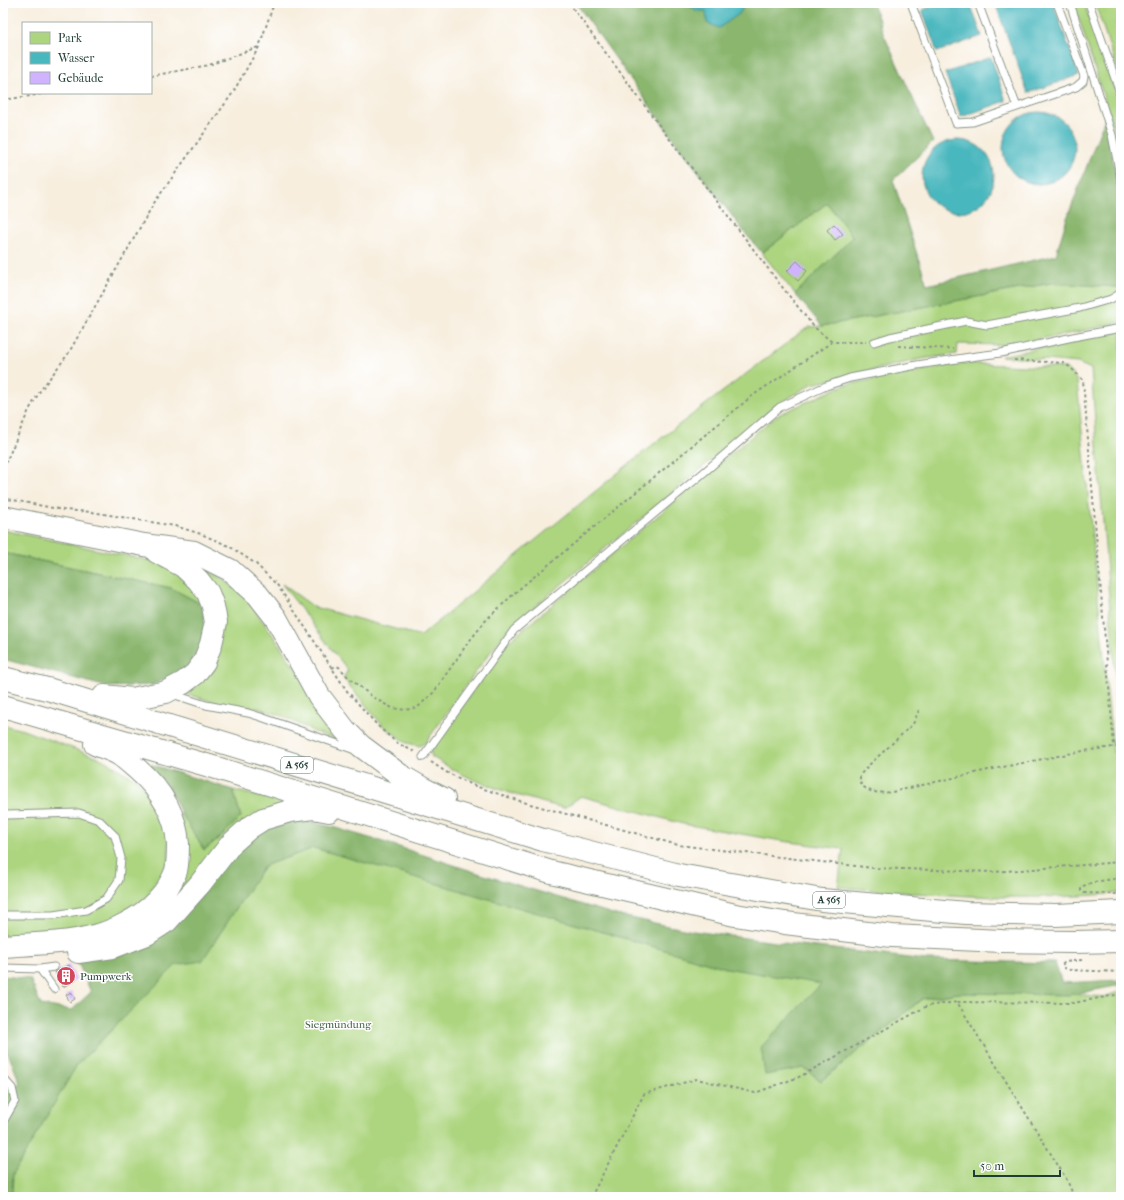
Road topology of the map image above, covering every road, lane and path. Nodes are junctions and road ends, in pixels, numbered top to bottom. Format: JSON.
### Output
{"nodes":[{"id":1,"x":274,"y":3,"type":"edge"},
{"id":2,"x":569,"y":3,"type":"edge"},
{"id":3,"x":910,"y":3,"type":"edge"},
{"id":4,"x":978,"y":3,"type":"edge"},
{"id":5,"x":1057,"y":3,"type":"edge"},
{"id":6,"x":1070,"y":3,"type":"edge"},
{"id":7,"x":1089,"y":3,"type":"edge"},
{"id":8,"x":258,"y":47,"type":"junction"},
{"id":9,"x":152,"y":76,"type":"edge"},
{"id":10,"x":42,"y":94,"type":"edge"},
{"id":11,"x":1121,"y":96,"type":"edge"},
{"id":12,"x":3,"y":100,"type":"edge"},
{"id":13,"x":1017,"y":107,"type":"junction"},
{"id":14,"x":1121,"y":180,"type":"edge"},
{"id":15,"x":1121,"y":292,"type":"edge"},
{"id":16,"x":1121,"y":328,"type":"edge"},
{"id":17,"x":832,"y":342,"type":"junction"},
{"id":18,"x":874,"y":342,"type":"junction"},
{"id":19,"x":977,"y":356,"type":"junction"},
{"id":20,"x":1012,"y":360,"type":"dead end"},
{"id":21,"x":3,"y":469,"type":"edge"},
{"id":22,"x":3,"y":517,"type":"edge"},
{"id":23,"x":144,"y":545,"type":"junction"},
{"id":24,"x":332,"y":668,"type":"dead end"},
{"id":25,"x":3,"y":678,"type":"edge"},
{"id":26,"x":51,"y":690,"type":"junction"},
{"id":27,"x":166,"y":692,"type":"junction"},
{"id":28,"x":5,"y":707,"type":"edge"},
{"id":29,"x":919,"y":710,"type":"dead end"},
{"id":30,"x":1114,"y":746,"type":"junction"},
{"id":31,"x":1121,"y":746,"type":"edge"},
{"id":32,"x":374,"y":757,"type":"junction"},
{"id":33,"x":423,"y":757,"type":"joint"},
{"id":34,"x":3,"y":817,"type":"edge"},
{"id":35,"x":391,"y":822,"type":"junction"},
{"id":36,"x":543,"y":840,"type":"junction"},
{"id":37,"x":1121,"y":862,"type":"edge"},
{"id":38,"x":1121,"y":878,"type":"edge"},
{"id":39,"x":1121,"y":894,"type":"edge"},
{"id":40,"x":1121,"y":912,"type":"edge"},
{"id":41,"x":3,"y":915,"type":"edge"},
{"id":42,"x":1121,"y":941,"type":"edge"},
{"id":43,"x":3,"y":946,"type":"edge"},
{"id":44,"x":3,"y":957,"type":"edge"},
{"id":45,"x":1088,"y":959,"type":"dead end"},
{"id":46,"x":54,"y":967,"type":"dead end"},
{"id":47,"x":3,"y":968,"type":"edge"},
{"id":48,"x":40,"y":969,"type":"junction"},
{"id":49,"x":1121,"y":972,"type":"edge"},
{"id":50,"x":54,"y":990,"type":"dead end"},
{"id":51,"x":1121,"y":994,"type":"edge"},
{"id":52,"x":957,"y":1002,"type":"junction"},
{"id":53,"x":3,"y":1078,"type":"edge"},
{"id":54,"x":3,"y":1122,"type":"edge"},
{"id":55,"x":591,"y":1197,"type":"edge"},
{"id":56,"x":1074,"y":1197,"type":"edge"}],
"edges":[{"from":1,"to":8,"type":"path"},
{"from":2,"to":17,"type":"path"},
{"from":3,"to":13,"type":"lane"},
{"from":4,"to":13,"type":"lane"},
{"from":5,"to":13,"type":"lane"},
{"from":6,"to":14,"type":"lane"},
{"from":7,"to":11,"type":"lane"},
{"from":8,"to":9,"type":"path"},
{"from":8,"to":21,"type":"path"},
{"from":10,"to":12,"type":"path"},
{"from":15,"to":18,"type":"lane"},
{"from":16,"to":19,"type":"lane"},
{"from":17,"to":18,"type":"path"},
{"from":17,"to":24,"type":"path"},
{"from":18,"to":19,"type":"path"},
{"from":19,"to":33,"type":"lane"},
{"from":20,"to":30,"type":"path"},
{"from":22,"to":23,"type":"highway"},
{"from":23,"to":27,"type":"highway"},
{"from":23,"to":32,"type":"highway"},
{"from":25,"to":26,"type":"highway","number":"A 565"},
{"from":26,"to":27,"type":"highway"},
{"from":26,"to":36,"type":"highway","number":"A 565"},
{"from":27,"to":32,"type":"lane"},
{"from":28,"to":35,"type":"highway","number":"A 565"},
{"from":28,"to":43,"type":"highway"},
{"from":29,"to":30,"type":"path"},
{"from":30,"to":31,"type":"path"},
{"from":32,"to":36,"type":"highway"},
{"from":33,"to":37,"type":"path"},
{"from":34,"to":41,"type":"lane"},
{"from":35,"to":42,"type":"highway","number":"A 565"},
{"from":35,"to":44,"type":"highway"},
{"from":36,"to":40,"type":"highway","number":"A 565"},
{"from":38,"to":39,"type":"path"},
{"from":45,"to":49,"type":"path"},
{"from":46,"to":48,"type":"lane"},
{"from":47,"to":48,"type":"lane"},
{"from":48,"to":50,"type":"lane"},
{"from":51,"to":52,"type":"path"},
{"from":52,"to":55,"type":"path"},
{"from":52,"to":56,"type":"path"},
{"from":53,"to":54,"type":"lane"}]}
